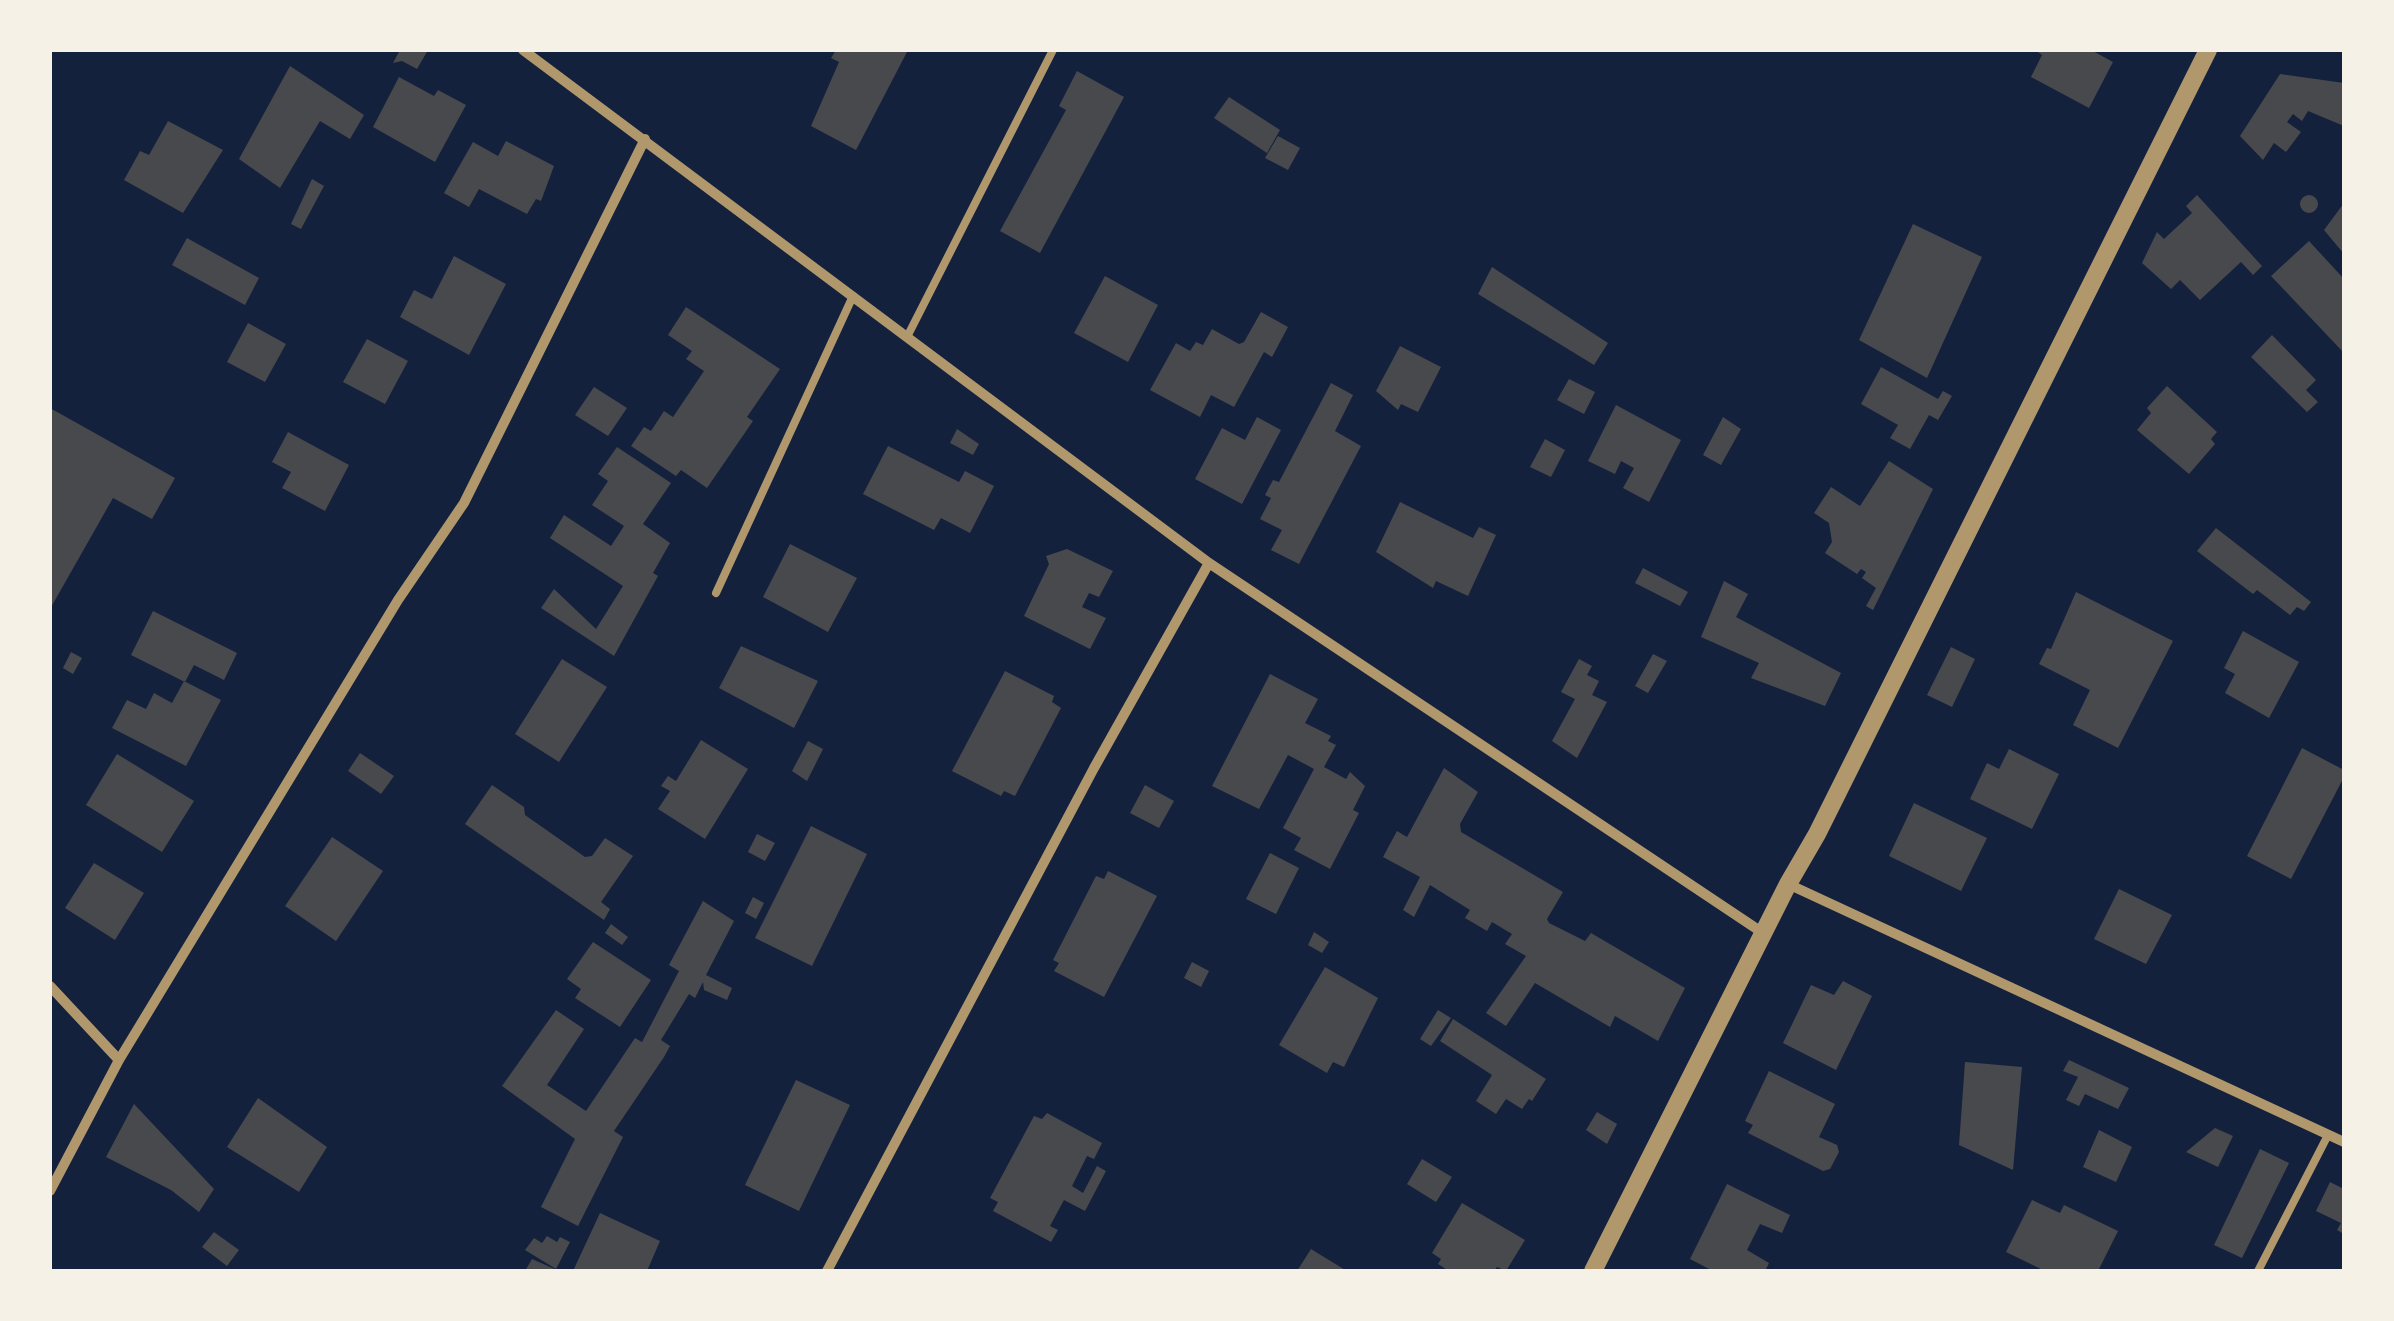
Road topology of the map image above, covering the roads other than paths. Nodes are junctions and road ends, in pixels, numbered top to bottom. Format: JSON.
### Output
{"nodes":[{"id":1,"x":523,"y":50,"type":"edge"},
{"id":2,"x":1053,"y":50,"type":"edge"},
{"id":3,"x":2208,"y":50,"type":"edge"},
{"id":4,"x":645,"y":139,"type":"junction"},
{"id":5,"x":853,"y":296,"type":"junction"},
{"id":6,"x":907,"y":336,"type":"junction"},
{"id":7,"x":1208,"y":562,"type":"junction"},
{"id":8,"x":716,"y":593,"type":"dead end"},
{"id":9,"x":1788,"y":884,"type":"junction"},
{"id":10,"x":1763,"y":933,"type":"junction"},
{"id":11,"x":50,"y":986,"type":"edge"},
{"id":12,"x":119,"y":1060,"type":"junction"},
{"id":13,"x":2328,"y":1135,"type":"junction"},
{"id":14,"x":2344,"y":1142,"type":"edge"},
{"id":15,"x":50,"y":1191,"type":"edge"},
{"id":16,"x":828,"y":1271,"type":"edge"},
{"id":17,"x":1593,"y":1271,"type":"edge"},
{"id":18,"x":2258,"y":1271,"type":"edge"}],
"edges":[{"from":1,"to":4,"type":"street"},
{"from":2,"to":6,"type":"lane"},
{"from":3,"to":9,"type":"street"},
{"from":4,"to":5,"type":"street"},
{"from":4,"to":12,"type":"street"},
{"from":5,"to":6,"type":"street"},
{"from":5,"to":8,"type":"lane"},
{"from":6,"to":7,"type":"street"},
{"from":7,"to":10,"type":"street"},
{"from":7,"to":16,"type":"street"},
{"from":9,"to":10,"type":"street"},
{"from":9,"to":13,"type":"street"},
{"from":10,"to":17,"type":"street"},
{"from":11,"to":12,"type":"street"},
{"from":12,"to":15,"type":"street"},
{"from":13,"to":14,"type":"street"},
{"from":13,"to":18,"type":"lane"}]}
